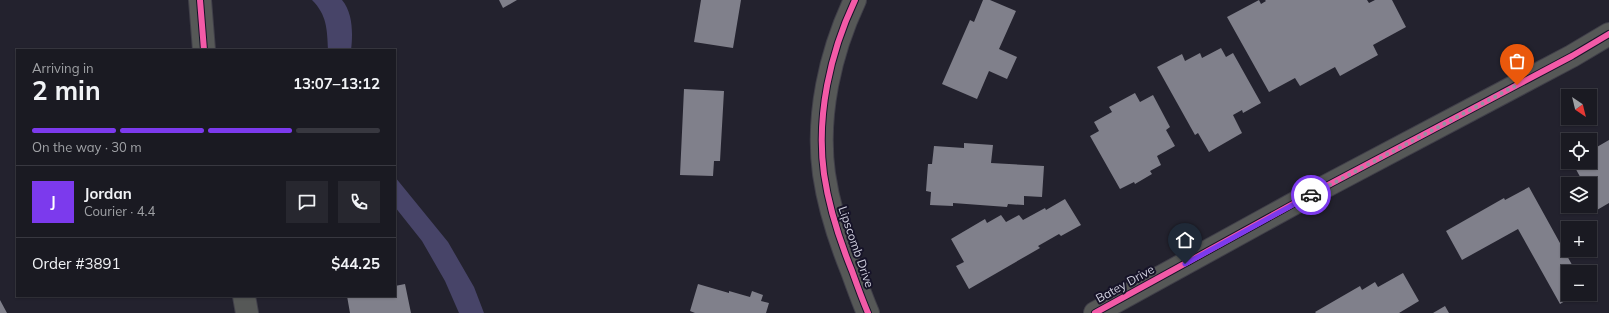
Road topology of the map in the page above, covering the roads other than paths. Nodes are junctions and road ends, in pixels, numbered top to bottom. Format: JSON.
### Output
{"nodes":[{"id":1,"x":200,"y":0,"type":"edge"},
{"id":2,"x":854,"y":0,"type":"edge"},
{"id":3,"x":1609,"y":34,"type":"edge"},
{"id":4,"x":204,"y":49,"type":"edge"},
{"id":5,"x":244,"y":297,"type":"edge"},
{"id":6,"x":248,"y":313,"type":"edge"},
{"id":7,"x":868,"y":313,"type":"edge"},
{"id":8,"x":1095,"y":313,"type":"edge"}],
"edges":[{"from":1,"to":4,"type":"street"},
{"from":2,"to":7,"type":"street","name":"Lipscomb Drive"},
{"from":3,"to":8,"type":"street","name":"Batey Drive"},
{"from":5,"to":6,"type":"street"}]}
